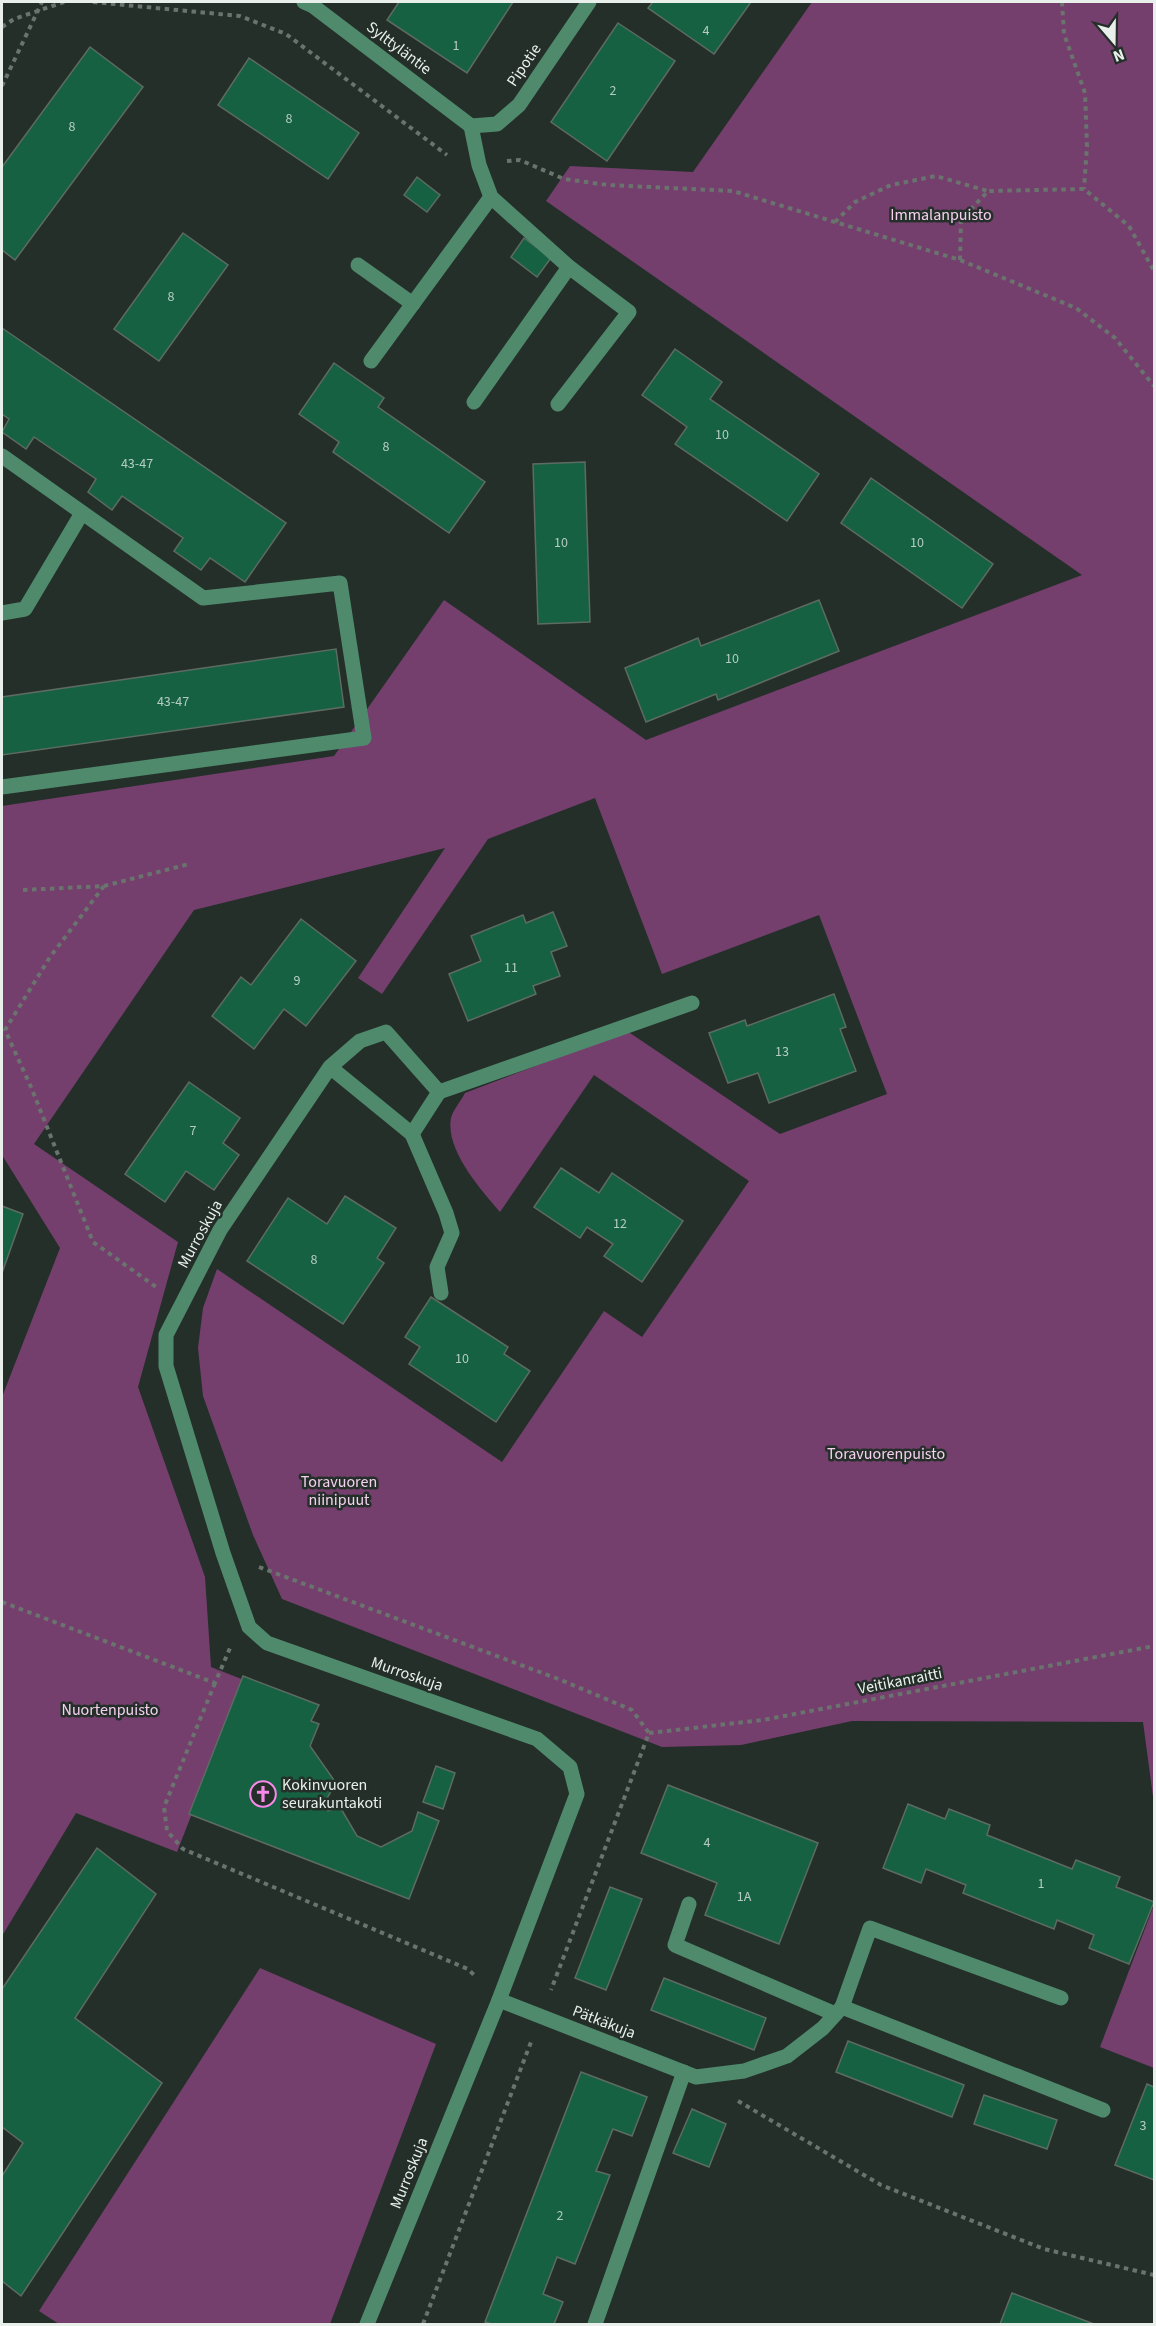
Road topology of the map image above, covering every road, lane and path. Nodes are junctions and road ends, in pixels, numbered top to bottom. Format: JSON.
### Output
{"nodes":[{"id":1,"x":42,"y":2,"type":"edge"},
{"id":2,"x":64,"y":2,"type":"edge"},
{"id":3,"x":93,"y":2,"type":"edge"},
{"id":4,"x":304,"y":2,"type":"edge"},
{"id":5,"x":589,"y":2,"type":"edge"},
{"id":6,"x":1062,"y":2,"type":"edge"},
{"id":7,"x":37,"y":11,"type":"junction"},
{"id":8,"x":2,"y":27,"type":"edge"},
{"id":9,"x":2,"y":86,"type":"edge"},
{"id":10,"x":471,"y":126,"type":"junction"},
{"id":11,"x":479,"y":165,"type":"junction"},
{"id":12,"x":1084,"y":189,"type":"junction"},
{"id":13,"x":987,"y":191,"type":"junction"},
{"id":14,"x":491,"y":197,"type":"junction"},
{"id":15,"x":835,"y":222,"type":"junction"},
{"id":16,"x":960,"y":260,"type":"junction"},
{"id":17,"x":358,"y":265,"type":"dead end"},
{"id":18,"x":569,"y":267,"type":"junction"},
{"id":19,"x":1155,"y":271,"type":"edge"},
{"id":20,"x":413,"y":304,"type":"junction"},
{"id":21,"x":371,"y":361,"type":"dead end"},
{"id":22,"x":1155,"y":386,"type":"edge"},
{"id":23,"x":474,"y":402,"type":"dead end"},
{"id":24,"x":558,"y":404,"type":"dead end"},
{"id":25,"x":2,"y":456,"type":"edge"},
{"id":26,"x":82,"y":513,"type":"junction"},
{"id":27,"x":2,"y":614,"type":"edge"},
{"id":28,"x":2,"y":787,"type":"edge"},
{"id":29,"x":189,"y":864,"type":"dead end"},
{"id":30,"x":104,"y":886,"type":"junction"},
{"id":31,"x":23,"y":890,"type":"dead end"},
{"id":32,"x":692,"y":1003,"type":"dead end"},
{"id":33,"x":330,"y":1067,"type":"junction"},
{"id":34,"x":439,"y":1092,"type":"junction"},
{"id":35,"x":412,"y":1134,"type":"junction"},
{"id":36,"x":441,"y":1293,"type":"dead end"},
{"id":37,"x":182,"y":1305,"type":"junction"},
{"id":38,"x":223,"y":1553,"type":"junction"},
{"id":39,"x":2,"y":1602,"type":"edge"},
{"id":40,"x":249,"y":1627,"type":"junction"},
{"id":41,"x":1155,"y":1646,"type":"edge"},
{"id":42,"x":214,"y":1683,"type":"junction"},
{"id":43,"x":649,"y":1733,"type":"junction"},
{"id":44,"x":689,"y":1904,"type":"dead end"},
{"id":45,"x":1061,"y":1998,"type":"dead end"},
{"id":46,"x":500,"y":2000,"type":"junction"},
{"id":47,"x":838,"y":2010,"type":"junction"},
{"id":48,"x":541,"y":2018,"type":"junction"},
{"id":49,"x":690,"y":2074,"type":"junction"},
{"id":50,"x":737,"y":2101,"type":"dead end"},
{"id":51,"x":1103,"y":2110,"type":"dead end"},
{"id":52,"x":1155,"y":2275,"type":"edge"},
{"id":53,"x":367,"y":2325,"type":"edge"},
{"id":54,"x":423,"y":2325,"type":"edge"},
{"id":55,"x":595,"y":2325,"type":"edge"}],
"edges":[{"from":1,"to":7,"type":"path"},
{"from":2,"to":7,"type":"path"},
{"from":3,"to":11,"type":"path"},
{"from":4,"to":10,"type":"street","name":"Sylttyläntie"},
{"from":5,"to":10,"type":"street","name":"Pipotie"},
{"from":6,"to":12,"type":"path"},
{"from":7,"to":8,"type":"path"},
{"from":7,"to":9,"type":"path"},
{"from":10,"to":11,"type":"street"},
{"from":11,"to":14,"type":"street"},
{"from":11,"to":15,"type":"path"},
{"from":12,"to":13,"type":"path"},
{"from":12,"to":19,"type":"path"},
{"from":13,"to":15,"type":"path"},
{"from":13,"to":16,"type":"path"},
{"from":14,"to":18,"type":"street"},
{"from":14,"to":20,"type":"street"},
{"from":15,"to":16,"type":"path"},
{"from":16,"to":22,"type":"path"},
{"from":17,"to":20,"type":"street"},
{"from":18,"to":23,"type":"street"},
{"from":18,"to":24,"type":"street"},
{"from":20,"to":21,"type":"street"},
{"from":25,"to":26,"type":"street"},
{"from":26,"to":27,"type":"street"},
{"from":26,"to":28,"type":"street"},
{"from":29,"to":30,"type":"path"},
{"from":30,"to":31,"type":"path"},
{"from":30,"to":37,"type":"path"},
{"from":32,"to":34,"type":"street"},
{"from":33,"to":34,"type":"street","name":"Murroskuja"},
{"from":33,"to":35,"type":"street"},
{"from":33,"to":37,"type":"street","name":"Murroskuja"},
{"from":34,"to":35,"type":"street"},
{"from":35,"to":36,"type":"street"},
{"from":37,"to":38,"type":"street","name":"Murroskuja"},
{"from":38,"to":40,"type":"street","name":"Murroskuja"},
{"from":38,"to":43,"type":"path"},
{"from":39,"to":42,"type":"path"},
{"from":40,"to":42,"type":"path"},
{"from":40,"to":46,"type":"street","name":"Murroskuja"},
{"from":41,"to":43,"type":"path","name":"Veitikanraitti"},
{"from":42,"to":46,"type":"path"},
{"from":43,"to":48,"type":"path"},
{"from":44,"to":47,"type":"street"},
{"from":45,"to":47,"type":"street"},
{"from":46,"to":48,"type":"street","name":"Pätkäkuja"},
{"from":46,"to":53,"type":"street","name":"Murroskuja"},
{"from":47,"to":49,"type":"street"},
{"from":47,"to":51,"type":"street"},
{"from":48,"to":49,"type":"street","name":"Pätkäkuja"},
{"from":48,"to":54,"type":"path"},
{"from":49,"to":55,"type":"street"},
{"from":50,"to":52,"type":"path"}]}
